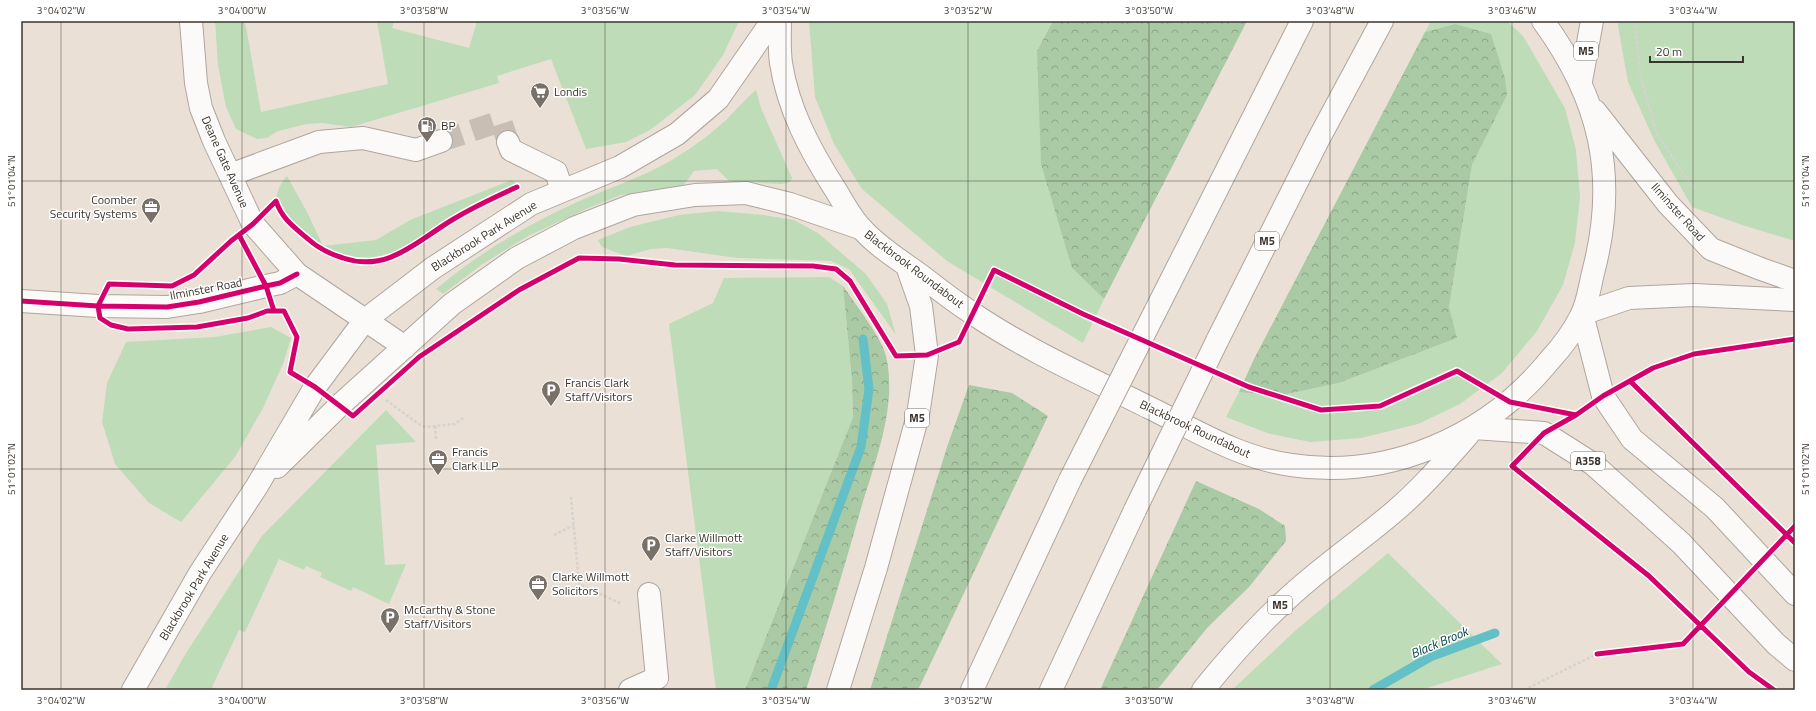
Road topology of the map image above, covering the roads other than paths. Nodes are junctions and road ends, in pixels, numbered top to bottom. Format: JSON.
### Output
{"nodes":[{"id":1,"x":191,"y":21,"type":"edge"},
{"id":2,"x":772,"y":21,"type":"edge"},
{"id":3,"x":780,"y":21,"type":"edge"},
{"id":4,"x":1302,"y":21,"type":"edge"},
{"id":5,"x":1382,"y":21,"type":"edge"},
{"id":6,"x":1543,"y":21,"type":"edge"},
{"id":7,"x":1592,"y":21,"type":"edge"},
{"id":8,"x":1580,"y":81,"type":"junction"},
{"id":9,"x":1590,"y":104,"type":"junction"},
{"id":10,"x":441,"y":141,"type":"tunnel mouth"},
{"id":11,"x":508,"y":142,"type":"tunnel mouth"},
{"id":12,"x":230,"y":175,"type":"junction"},
{"id":13,"x":562,"y":190,"type":"junction"},
{"id":14,"x":860,"y":228,"type":"junction"},
{"id":15,"x":908,"y":266,"type":"junction"},
{"id":16,"x":297,"y":274,"type":"junction"},
{"id":17,"x":1795,"y":281,"type":"edge"},
{"id":18,"x":21,"y":300,"type":"edge"},
{"id":19,"x":1795,"y":300,"type":"edge"},
{"id":20,"x":1582,"y":314,"type":"junction"},
{"id":21,"x":365,"y":320,"type":"junction"},
{"id":22,"x":406,"y":347,"type":"junction"},
{"id":23,"x":1474,"y":428,"type":"junction"},
{"id":24,"x":257,"y":486,"type":"junction"},
{"id":25,"x":1795,"y":594,"type":"edge"},
{"id":26,"x":650,"y":602,"type":"road end"},
{"id":27,"x":1795,"y":660,"type":"edge"},
{"id":28,"x":133,"y":690,"type":"edge"},
{"id":29,"x":630,"y":690,"type":"edge"},
{"id":30,"x":838,"y":690,"type":"edge"},
{"id":31,"x":972,"y":690,"type":"edge"},
{"id":32,"x":1051,"y":690,"type":"edge"},
{"id":33,"x":1203,"y":690,"type":"edge"}],
"edges":[{"from":1,"to":12,"type":"main road","name":"Deane Gate Avenue"},
{"from":2,"to":13,"type":"main road","name":"Blackbrook Park Avenue"},
{"from":3,"to":14,"type":"main road","name":"Blackbrook Roundabout"},
{"from":4,"to":31,"type":"main road","bridge":true},
{"from":5,"to":32,"type":"main road","number":"M5","bridge":true},
{"from":6,"to":8,"type":"main road","name":"Blackbrook Roundabout"},
{"from":7,"to":8,"type":"main road","number":"M5"},
{"from":8,"to":9,"type":"main road","name":"Blackbrook Roundabout"},
{"from":9,"to":17,"type":"main road","name":"Ilminster Road"},
{"from":9,"to":20,"type":"main road","name":"Blackbrook Roundabout"},
{"from":10,"to":12,"type":"main road"},
{"from":11,"to":13,"type":"main road"},
{"from":12,"to":16,"type":"main road","name":"Deane Gate Avenue"},
{"from":13,"to":21,"type":"main road","name":"Blackbrook Park Avenue"},
{"from":14,"to":15,"type":"main road","name":"Blackbrook Roundabout"},
{"from":14,"to":22,"type":"main road","name":"Blackbrook Park Avenue"},
{"from":15,"to":23,"type":"main road","name":"Blackbrook Roundabout"},
{"from":15,"to":30,"type":"main road","number":"M5"},
{"from":16,"to":18,"type":"main road","name":"Ilminster Road"},
{"from":16,"to":21,"type":"main road","name":"Deane Gate Avenue"},
{"from":19,"to":20,"type":"main road"},
{"from":20,"to":23,"type":"main road","name":"Blackbrook Roundabout"},
{"from":20,"to":25,"type":"main road"},
{"from":21,"to":22,"type":"main road","name":"Deane Gate Avenue"},
{"from":21,"to":24,"type":"main road","name":"Blackbrook Park Avenue"},
{"from":22,"to":24,"type":"main road","name":"Blackbrook Park Avenue"},
{"from":23,"to":27,"type":"main road","number":"A358"},
{"from":23,"to":33,"type":"main road","number":"M5"},
{"from":24,"to":28,"type":"main road","name":"Blackbrook Park Avenue"},
{"from":26,"to":29,"type":"main road"}]}
